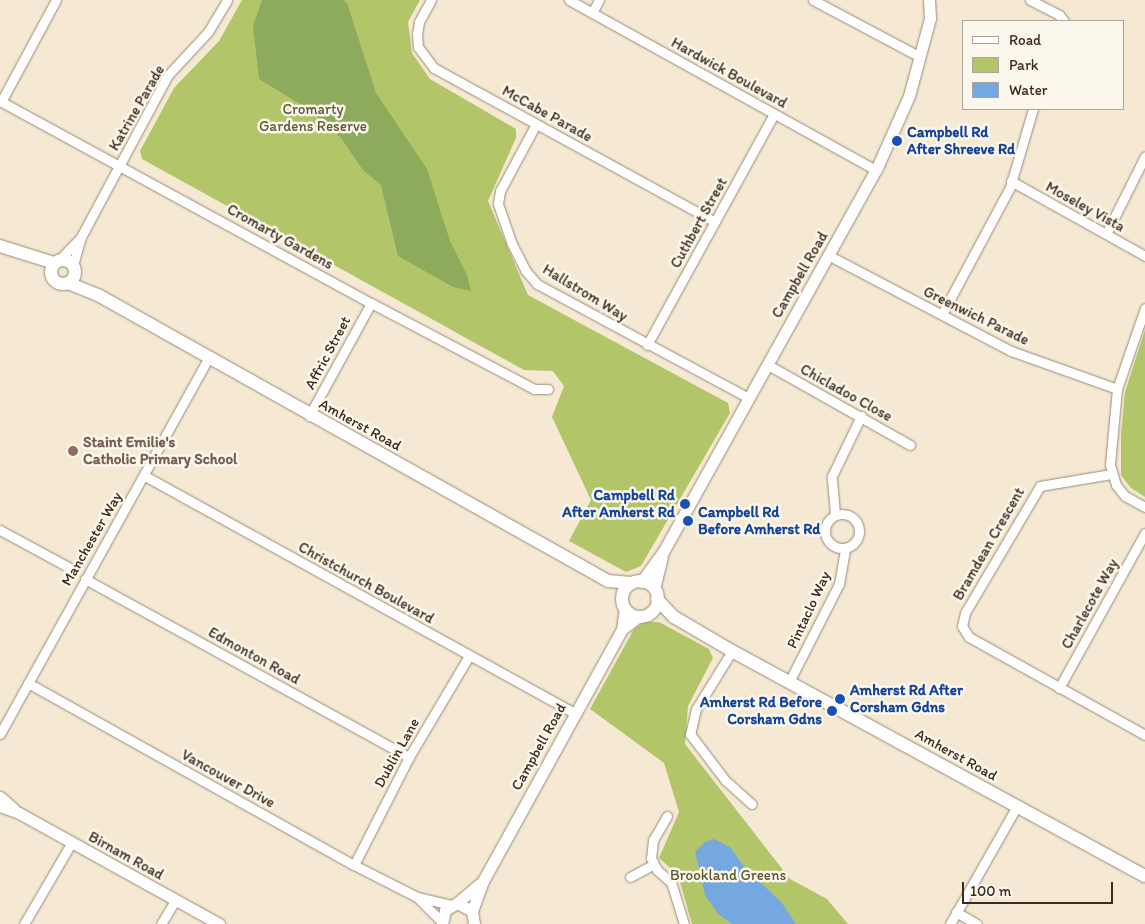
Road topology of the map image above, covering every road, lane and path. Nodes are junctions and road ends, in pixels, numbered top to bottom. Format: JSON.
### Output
{"nodes":[{"id":1,"x":56,"y":0,"type":"edge"},
{"id":2,"x":227,"y":0,"type":"edge"},
{"id":3,"x":431,"y":0,"type":"edge"},
{"id":4,"x":569,"y":0,"type":"edge"},
{"id":5,"x":598,"y":0,"type":"edge"},
{"id":6,"x":813,"y":0,"type":"edge"},
{"id":7,"x":929,"y":0,"type":"edge"},
{"id":8,"x":1030,"y":0,"type":"edge"},
{"id":9,"x":592,"y":13,"type":"junction"},
{"id":10,"x":1063,"y":20,"type":"edge"},
{"id":11,"x":920,"y":57,"type":"junction"},
{"id":12,"x":1,"y":101,"type":"edge"},
{"id":13,"x":1033,"y":110,"type":"edge"},
{"id":14,"x":774,"y":114,"type":"junction"},
{"id":15,"x":536,"y":124,"type":"junction"},
{"id":16,"x":1145,"y":156,"type":"edge"},
{"id":17,"x":120,"y":165,"type":"junction"},
{"id":18,"x":876,"y":170,"type":"junction"},
{"id":19,"x":1012,"y":182,"type":"junction"},
{"id":20,"x":715,"y":222,"type":"junction"},
{"id":21,"x":1106,"y":234,"type":"junction"},
{"id":22,"x":81,"y":237,"type":"junction"},
{"id":23,"x":0,"y":246,"type":"edge"},
{"id":24,"x":828,"y":255,"type":"junction"},
{"id":25,"x":1145,"y":256,"type":"edge"},
{"id":26,"x":54,"y":265,"type":"junction"},
{"id":27,"x":74,"y":268,"type":"junction"},
{"id":28,"x":68,"y":283,"type":"junction"},
{"id":29,"x":98,"y":295,"type":"junction"},
{"id":30,"x":370,"y":303,"type":"junction"},
{"id":31,"x":1145,"y":308,"type":"edge"},
{"id":32,"x":942,"y":314,"type":"junction"},
{"id":33,"x":647,"y":345,"type":"junction"},
{"id":34,"x":208,"y":359,"type":"junction"},
{"id":35,"x":768,"y":365,"type":"junction"},
{"id":36,"x":548,"y":389,"type":"dead end"},
{"id":37,"x":1117,"y":389,"type":"junction"},
{"id":38,"x":749,"y":398,"type":"junction"},
{"id":39,"x":310,"y":416,"type":"junction"},
{"id":40,"x":861,"y":416,"type":"junction"},
{"id":41,"x":910,"y":445,"type":"dead end"},
{"id":42,"x":1112,"y":474,"type":"junction"},
{"id":43,"x":145,"y":476,"type":"junction"},
{"id":44,"x":1145,"y":507,"type":"edge"},
{"id":45,"x":834,"y":514,"type":"junction"},
{"id":46,"x":0,"y":530,"type":"edge"},
{"id":47,"x":1145,"y":534,"type":"edge"},
{"id":48,"x":845,"y":548,"type":"junction"},
{"id":49,"x":664,"y":552,"type":"junction"},
{"id":50,"x":70,"y":568,"type":"dead end"},
{"id":51,"x":85,"y":579,"type":"junction"},
{"id":52,"x":608,"y":581,"type":"junction"},
{"id":53,"x":636,"y":583,"type":"junction"},
{"id":54,"x":656,"y":594,"type":"junction"},
{"id":55,"x":624,"y":605,"type":"junction"},
{"id":56,"x":645,"y":615,"type":"junction"},
{"id":57,"x":674,"y":617,"type":"junction"},
{"id":58,"x":622,"y":629,"type":"junction"},
{"id":59,"x":732,"y":650,"type":"junction"},
{"id":60,"x":469,"y":656,"type":"junction"},
{"id":61,"x":790,"y":682,"type":"junction"},
{"id":62,"x":28,"y":683,"type":"junction"},
{"id":63,"x":1059,"y":688,"type":"junction"},
{"id":64,"x":574,"y":713,"type":"junction"},
{"id":65,"x":0,"y":734,"type":"edge"},
{"id":66,"x":1145,"y":735,"type":"edge"},
{"id":67,"x":409,"y":757,"type":"junction"},
{"id":68,"x":0,"y":796,"type":"edge"},
{"id":69,"x":752,"y":804,"type":"dead end"},
{"id":70,"x":0,"y":806,"type":"edge"},
{"id":71,"x":1017,"y":806,"type":"junction"},
{"id":72,"x":19,"y":813,"type":"junction"},
{"id":73,"x":667,"y":816,"type":"dead end"},
{"id":74,"x":72,"y":842,"type":"junction"},
{"id":75,"x":354,"y":865,"type":"junction"},
{"id":76,"x":653,"y":865,"type":"junction"},
{"id":77,"x":1145,"y":876,"type":"edge"},
{"id":78,"x":630,"y":877,"type":"dead end"},
{"id":79,"x":483,"y":881,"type":"junction"},
{"id":80,"x":417,"y":897,"type":"junction"},
{"id":81,"x":175,"y":901,"type":"junction"},
{"id":82,"x":454,"y":904,"type":"junction"},
{"id":83,"x":956,"y":912,"type":"junction"},
{"id":84,"x":474,"y":920,"type":"edge"},
{"id":85,"x":442,"y":923,"type":"edge"},
{"id":86,"x":24,"y":924,"type":"edge"},
{"id":87,"x":161,"y":924,"type":"edge"},
{"id":88,"x":219,"y":924,"type":"edge"},
{"id":89,"x":684,"y":924,"type":"edge"},
{"id":90,"x":950,"y":924,"type":"edge"},
{"id":91,"x":977,"y":924,"type":"edge"}],
"edges":[{"from":1,"to":12,"type":"street"},
{"from":2,"to":17,"type":"street","name":"Katrine Parade"},
{"from":3,"to":15,"type":"street","name":"McCabe Parade"},
{"from":4,"to":9,"type":"street","name":"Hardwick Boulevard"},
{"from":5,"to":9,"type":"street"},
{"from":6,"to":11,"type":"street"},
{"from":7,"to":11,"type":"street","name":"Campbell Road"},
{"from":8,"to":10,"type":"street"},
{"from":9,"to":14,"type":"street","name":"Hardwick Boulevard"},
{"from":11,"to":18,"type":"street","name":"Campbell Road"},
{"from":12,"to":17,"type":"street","name":"Cromarty Gardens"},
{"from":13,"to":19,"type":"street"},
{"from":14,"to":18,"type":"street","name":"Hardwick Boulevard"},
{"from":14,"to":20,"type":"street","name":"Cuthbert Street"},
{"from":15,"to":20,"type":"street","name":"McCabe Parade"},
{"from":15,"to":33,"type":"street","name":"Hallstrom Way"},
{"from":16,"to":21,"type":"street"},
{"from":17,"to":22,"type":"street","name":"Katrine Parade"},
{"from":17,"to":30,"type":"street","name":"Cromarty Gardens"},
{"from":18,"to":24,"type":"street","name":"Campbell Road"},
{"from":19,"to":21,"type":"street","name":"Moseley Vista"},
{"from":19,"to":32,"type":"street"},
{"from":20,"to":33,"type":"street","name":"Cuthbert Street"},
{"from":21,"to":25,"type":"street","name":"Moseley Vista"},
{"from":22,"to":26,"type":"street","name":"Katrine Parade"},
{"from":22,"to":27,"type":"street","name":"Katrine Parade"},
{"from":23,"to":26,"type":"main road"},
{"from":24,"to":32,"type":"street","name":"Greenwich Parade"},
{"from":24,"to":35,"type":"street","name":"Campbell Road"},
{"from":26,"to":27,"type":"main road"},
{"from":26,"to":28,"type":"main road","name":"Amherst Road"},
{"from":27,"to":28,"type":"main road"},
{"from":27,"to":29,"type":"main road","name":"Amherst Road"},
{"from":28,"to":29,"type":"main road","name":"Amherst Road"},
{"from":29,"to":34,"type":"main road","name":"Amherst Road"},
{"from":30,"to":36,"type":"street","name":"Cromarty Gardens"},
{"from":30,"to":39,"type":"street","name":"Affric Street"},
{"from":31,"to":37,"type":"street"},
{"from":32,"to":37,"type":"street","name":"Greenwich Parade"},
{"from":33,"to":38,"type":"street","name":"Hallstrom Way"},
{"from":34,"to":39,"type":"main road","name":"Amherst Road"},
{"from":34,"to":43,"type":"street","name":"Manchester Way"},
{"from":35,"to":38,"type":"street","name":"Campbell Road"},
{"from":35,"to":40,"type":"street","name":"Chicladoo Close"},
{"from":37,"to":42,"type":"street"},
{"from":38,"to":49,"type":"street","name":"Campbell Road"},
{"from":39,"to":52,"type":"main road","name":"Amherst Road"},
{"from":40,"to":41,"type":"street","name":"Chicladoo Close"},
{"from":40,"to":45,"type":"street"},
{"from":42,"to":44,"type":"street"},
{"from":42,"to":63,"type":"street","name":"Bramdean Crescent"},
{"from":43,"to":51,"type":"street","name":"Manchester Way"},
{"from":43,"to":60,"type":"street","name":"Christchurch Boulevard"},
{"from":45,"to":48,"type":"street"},
{"from":45,"to":48,"type":"street"},
{"from":46,"to":50,"type":"street"},
{"from":47,"to":63,"type":"street","name":"Charlecote Way"},
{"from":48,"to":61,"type":"street","name":"Pintaclo Way"},
{"from":49,"to":53,"type":"street","name":"Campbell Road"},
{"from":49,"to":54,"type":"street","name":"Campbell Road"},
{"from":51,"to":62,"type":"street","name":"Manchester Way"},
{"from":51,"to":67,"type":"street","name":"Edmonton Road"},
{"from":52,"to":53,"type":"main road","name":"Amherst Road"},
{"from":52,"to":55,"type":"main road","name":"Amherst Road"},
{"from":53,"to":54,"type":"main road","name":"Amherst Road"},
{"from":53,"to":55,"type":"main road"},
{"from":54,"to":56,"type":"main road"},
{"from":54,"to":57,"type":"main road","name":"Amherst Road"},
{"from":55,"to":56,"type":"main road","name":"Amherst Road"},
{"from":55,"to":58,"type":"street","name":"Campbell Road"},
{"from":56,"to":57,"type":"main road","name":"Amherst Road"},
{"from":56,"to":58,"type":"street","name":"Campbell Road"},
{"from":57,"to":59,"type":"main road","name":"Amherst Road"},
{"from":58,"to":64,"type":"street","name":"Campbell Road"},
{"from":59,"to":61,"type":"main road","name":"Amherst Road"},
{"from":59,"to":69,"type":"street"},
{"from":60,"to":64,"type":"street","name":"Christchurch Boulevard"},
{"from":60,"to":67,"type":"street","name":"Dublin Lane"},
{"from":61,"to":71,"type":"main road","name":"Amherst Road"},
{"from":62,"to":65,"type":"street","name":"Manchester Way"},
{"from":62,"to":75,"type":"street","name":"Vancouver Drive"},
{"from":63,"to":66,"type":"street","name":"Bramdean Crescent"},
{"from":64,"to":79,"type":"street","name":"Campbell Road"},
{"from":67,"to":75,"type":"street","name":"Dublin Lane"},
{"from":68,"to":72,"type":"street","name":"Birnam Road"},
{"from":70,"to":72,"type":"street","name":"Birnam Road"},
{"from":71,"to":77,"type":"main road","name":"Amherst Road"},
{"from":71,"to":83,"type":"street"},
{"from":72,"to":74,"type":"street","name":"Birnam Road"},
{"from":73,"to":76,"type":"street"},
{"from":74,"to":81,"type":"street","name":"Birnam Road"},
{"from":74,"to":86,"type":"street"},
{"from":75,"to":80,"type":"street","name":"Vancouver Drive"},
{"from":76,"to":78,"type":"street"},
{"from":76,"to":89,"type":"street"},
{"from":79,"to":82,"type":"street","name":"Campbell Road"},
{"from":79,"to":84,"type":"street","name":"Campbell Road"},
{"from":80,"to":82,"type":"street","name":"Vancouver Drive"},
{"from":80,"to":85,"type":"street","name":"Vancouver Drive"},
{"from":81,"to":87,"type":"street"},
{"from":81,"to":88,"type":"street","name":"Birnam Road"},
{"from":82,"to":84,"type":"street","name":"Campbell Road"},
{"from":82,"to":85,"type":"street","name":"Campbell Road"},
{"from":83,"to":90,"type":"street"},
{"from":83,"to":91,"type":"street"}]}
